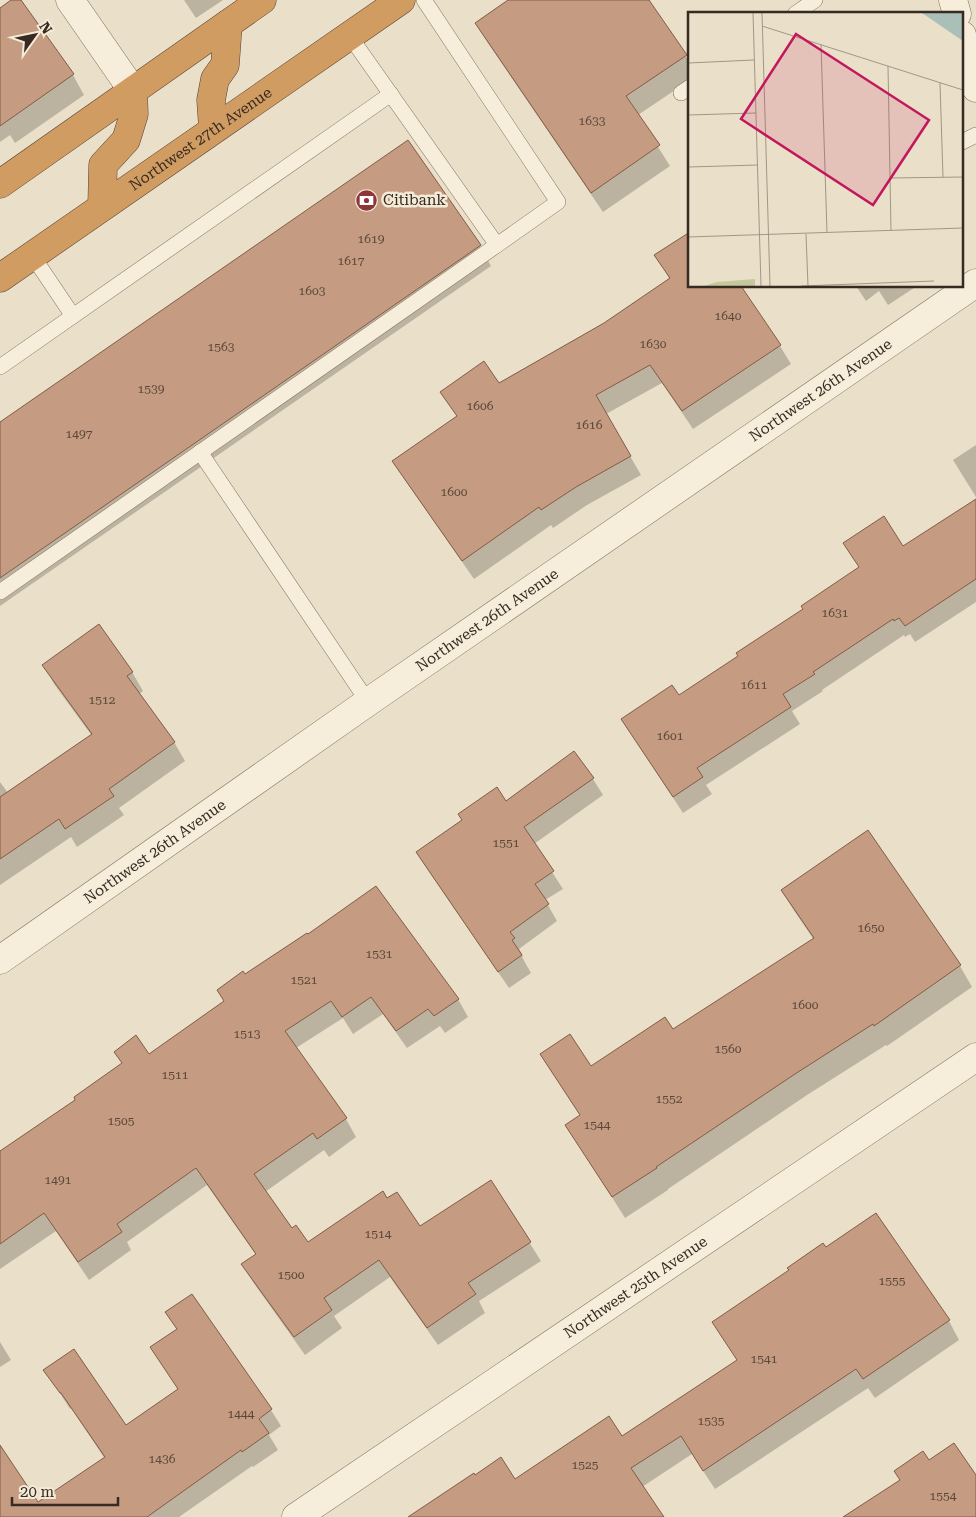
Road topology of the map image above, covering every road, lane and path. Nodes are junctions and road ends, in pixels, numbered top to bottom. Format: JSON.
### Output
{"nodes":[{"id":1,"x":70,"y":0,"type":"edge"},
{"id":2,"x":262,"y":0,"type":"edge"},
{"id":3,"x":401,"y":0,"type":"edge"},
{"id":4,"x":424,"y":0,"type":"edge"},
{"id":5,"x":815,"y":0,"type":"edge"},
{"id":6,"x":798,"y":12,"type":"edge"},
{"id":7,"x":228,"y":24,"type":"junction"},
{"id":8,"x":349,"y":35,"type":"junction"},
{"id":9,"x":964,"y":43,"type":"edge"},
{"id":10,"x":976,"y":88,"type":"edge"},
{"id":11,"x":132,"y":91,"type":"junction"},
{"id":12,"x":390,"y":94,"type":"junction"},
{"id":13,"x":213,"y":129,"type":"junction"},
{"id":14,"x":976,"y":134,"type":"edge"},
{"id":15,"x":964,"y":141,"type":"edge"},
{"id":16,"x":0,"y":184,"type":"edge"},
{"id":17,"x":102,"y":206,"type":"junction"},
{"id":18,"x":497,"y":245,"type":"junction"},
{"id":19,"x":32,"y":255,"type":"junction"},
{"id":20,"x":0,"y":278,"type":"edge"},
{"id":21,"x":976,"y":283,"type":"edge"},
{"id":22,"x":73,"y":316,"type":"junction"},
{"id":23,"x":0,"y":367,"type":"edge"},
{"id":24,"x":200,"y":452,"type":"junction"},
{"id":25,"x":0,"y":592,"type":"edge"},
{"id":26,"x":368,"y":702,"type":"junction"},
{"id":27,"x":0,"y":960,"type":"edge"},
{"id":28,"x":976,"y":1057,"type":"edge"},
{"id":29,"x":305,"y":1514,"type":"edge"}],
"edges":[{"from":1,"to":11,"type":"street"},
{"from":2,"to":7,"type":"highway"},
{"from":3,"to":8,"type":"highway","name":"Northwest 27th Avenue"},
{"from":4,"to":18,"type":"lane"},
{"from":5,"to":6,"type":"lane"},
{"from":7,"to":11,"type":"highway"},
{"from":7,"to":13,"type":"highway"},
{"from":8,"to":12,"type":"lane"},
{"from":8,"to":13,"type":"highway","name":"Northwest 27th Avenue"},
{"from":9,"to":10,"type":"street"},
{"from":11,"to":16,"type":"highway"},
{"from":11,"to":17,"type":"highway"},
{"from":12,"to":18,"type":"lane"},
{"from":12,"to":22,"type":"lane"},
{"from":13,"to":17,"type":"highway","name":"Northwest 27th Avenue"},
{"from":14,"to":15,"type":"lane"},
{"from":17,"to":19,"type":"highway","name":"Northwest 27th Avenue"},
{"from":18,"to":24,"type":"lane"},
{"from":19,"to":20,"type":"highway","name":"Northwest 27th Avenue"},
{"from":19,"to":22,"type":"lane"},
{"from":21,"to":26,"type":"street","name":"Northwest 26th Avenue"},
{"from":22,"to":23,"type":"lane"},
{"from":24,"to":25,"type":"lane"},
{"from":24,"to":26,"type":"lane"},
{"from":26,"to":27,"type":"street","name":"Northwest 26th Avenue"},
{"from":28,"to":29,"type":"street","name":"Northwest 25th Avenue"}]}
